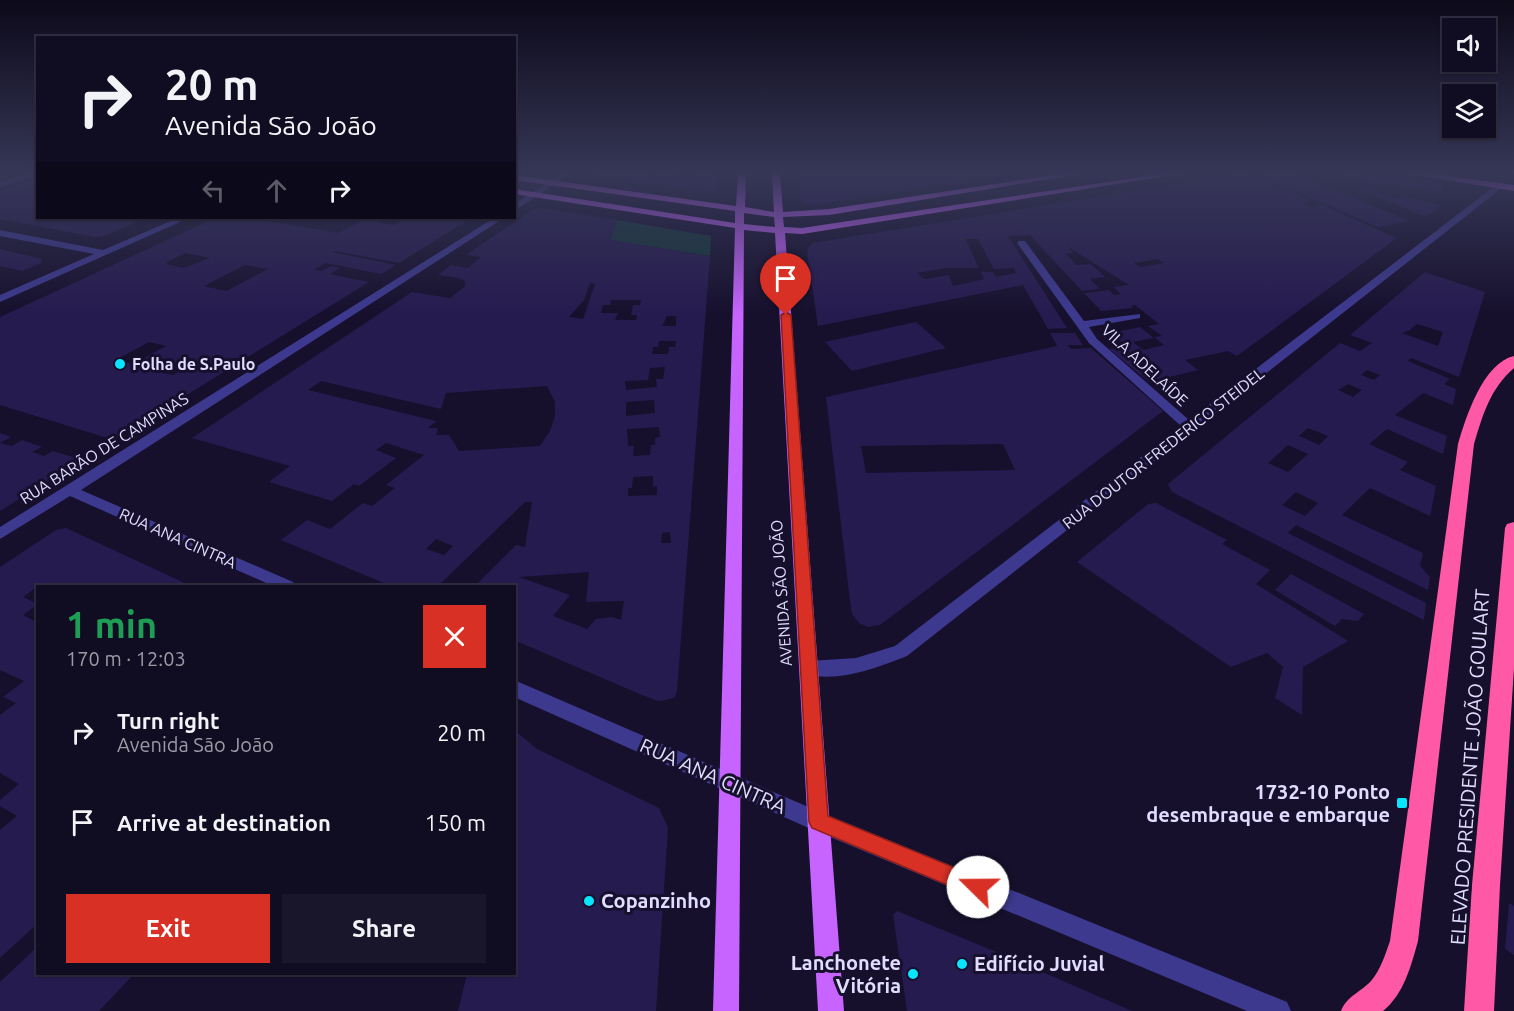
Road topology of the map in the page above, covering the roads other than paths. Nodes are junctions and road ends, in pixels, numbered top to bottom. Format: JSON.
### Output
{"nodes":[{"id":1,"x":179,"y":220,"type":"edge"},
{"id":2,"x":496,"y":220,"type":"edge"},
{"id":3,"x":698,"y":220,"type":"edge"},
{"id":4,"x":740,"y":220,"type":"edge"},
{"id":5,"x":779,"y":220,"type":"edge"},
{"id":6,"x":880,"y":220,"type":"edge"},
{"id":7,"x":1455,"y":220,"type":"edge"},
{"id":8,"x":740,"y":227,"type":"junction"},
{"id":9,"x":780,"y":231,"type":"junction"},
{"id":10,"x":0,"y":233,"type":"edge"},
{"id":11,"x":1022,"y":243,"type":"dead end"},
{"id":12,"x":104,"y":253,"type":"junction"},
{"id":13,"x":0,"y":299,"type":"edge"},
{"id":14,"x":1136,"y":316,"type":"dead end"},
{"id":15,"x":1081,"y":325,"type":"junction"},
{"id":16,"x":1514,"y":360,"type":"edge"},
{"id":17,"x":1190,"y":427,"type":"junction"},
{"id":18,"x":69,"y":490,"type":"junction"},
{"id":19,"x":1514,"y":528,"type":"edge"},
{"id":20,"x":0,"y":534,"type":"edge"},
{"id":21,"x":285,"y":585,"type":"edge"},
{"id":22,"x":809,"y":668,"type":"junction"},
{"id":23,"x":516,"y":689,"type":"edge"},
{"id":24,"x":731,"y":784,"type":"junction"},
{"id":25,"x":819,"y":822,"type":"junction"},
{"id":26,"x":726,"y":1011,"type":"edge"},
{"id":27,"x":831,"y":1011,"type":"edge"},
{"id":28,"x":1278,"y":1011,"type":"edge"},
{"id":29,"x":1356,"y":1011,"type":"edge"},
{"id":30,"x":1479,"y":1011,"type":"edge"}],
"edges":[{"from":1,"to":12,"type":"street"},
{"from":2,"to":18,"type":"street","name":"RUA BARÃO DE CAMPINAS"},
{"from":3,"to":8,"type":"main road"},
{"from":4,"to":8,"type":"main road"},
{"from":5,"to":9,"type":"main road","name":"AVENIDA SÃO JOÃO"},
{"from":6,"to":9,"type":"main road"},
{"from":7,"to":17,"type":"street","name":"RUA DOUTOR FREDERICO STEIDEL"},
{"from":8,"to":9,"type":"main road"},
{"from":8,"to":24,"type":"main road"},
{"from":9,"to":22,"type":"main road","name":"AVENIDA SÃO JOÃO"},
{"from":10,"to":12,"type":"street"},
{"from":11,"to":15,"type":"street","name":"VILA ADELAÍDE"},
{"from":12,"to":13,"type":"street"},
{"from":14,"to":15,"type":"street","name":"VILA ADELAÍDE"},
{"from":15,"to":17,"type":"street","name":"VILA ADELAÍDE"},
{"from":16,"to":29,"type":"highway"},
{"from":17,"to":22,"type":"street","name":"RUA DOUTOR FREDERICO STEIDEL"},
{"from":18,"to":20,"type":"street","name":"RUA BARÃO DE CAMPINAS"},
{"from":18,"to":21,"type":"street","name":"RUA ANA CINTRA"},
{"from":19,"to":30,"type":"highway","name":"ELEVADO PRESIDENTE JOÃO GOULART"},
{"from":22,"to":25,"type":"main road","name":"AVENIDA SÃO JOÃO"},
{"from":23,"to":24,"type":"street","name":"RUA ANA CINTRA"},
{"from":24,"to":25,"type":"street","name":"RUA ANA CINTRA"},
{"from":24,"to":26,"type":"main road"},
{"from":25,"to":27,"type":"main road","name":"AVENIDA SÃO JOÃO"},
{"from":25,"to":28,"type":"street","name":"RUA ANA CINTRA"}]}
